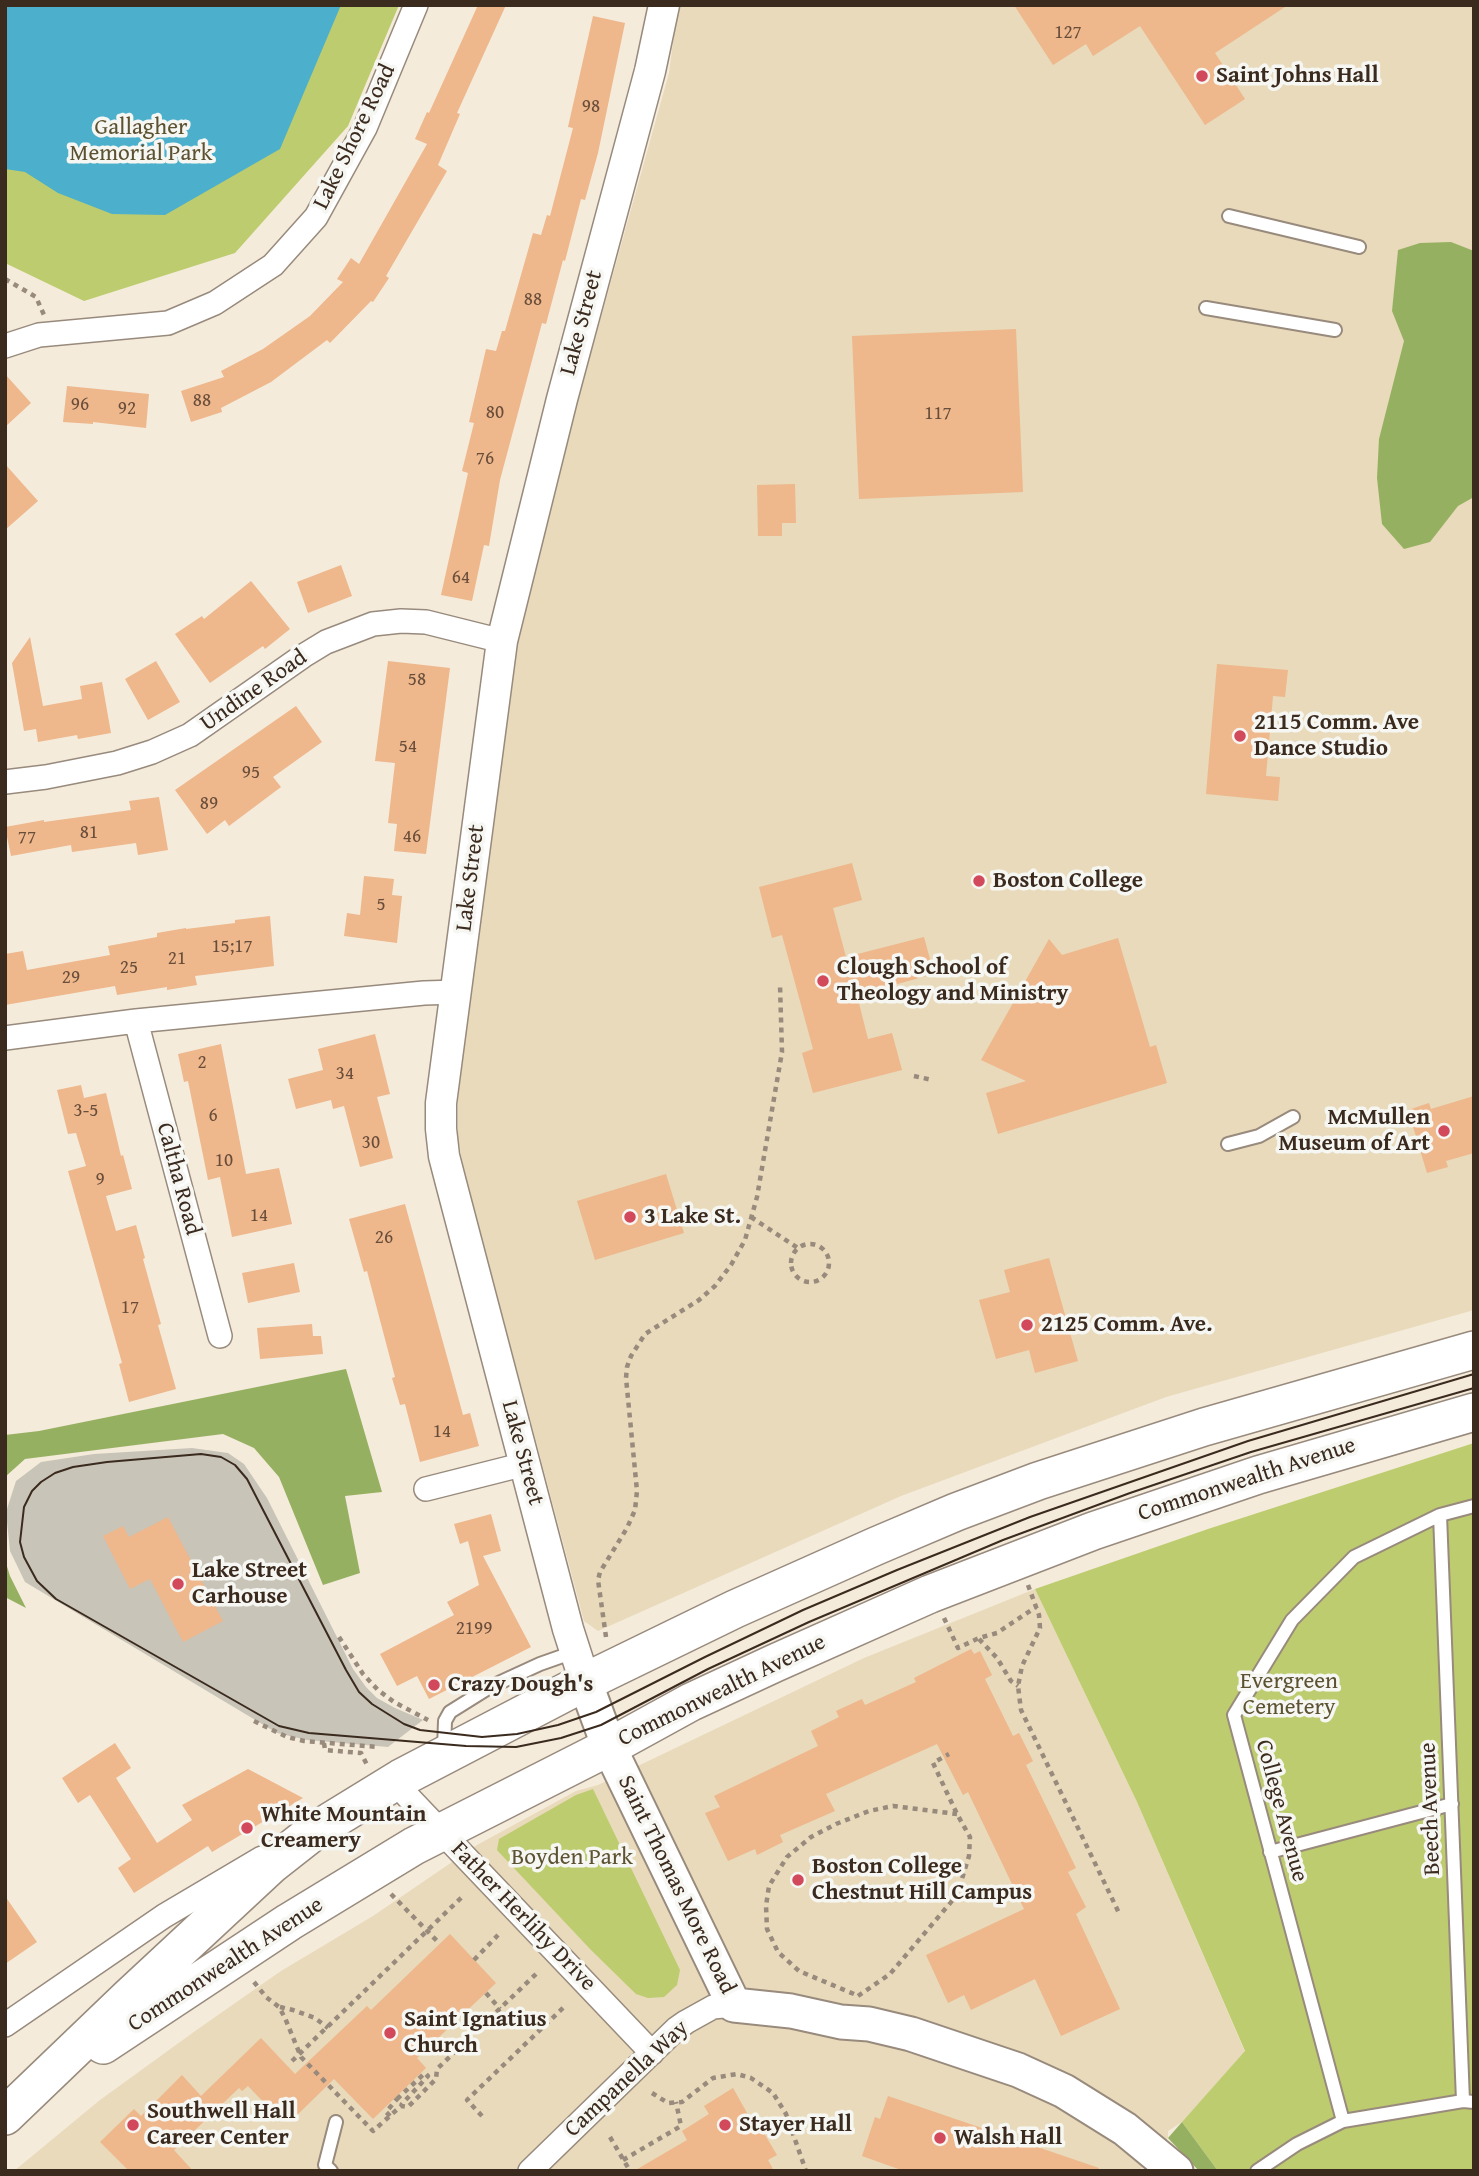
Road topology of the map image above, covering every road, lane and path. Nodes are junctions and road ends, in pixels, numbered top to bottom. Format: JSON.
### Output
{"nodes":[{"id":1,"x":416,"y":5,"type":"edge"},
{"id":2,"x":664,"y":5,"type":"edge"},
{"id":3,"x":1229,"y":216,"type":"dead end"},
{"id":4,"x":1359,"y":247,"type":"dead end"},
{"id":5,"x":5,"y":279,"type":"edge"},
{"id":6,"x":1206,"y":308,"type":"dead end"},
{"id":7,"x":1335,"y":330,"type":"dead end"},
{"id":8,"x":45,"y":334,"type":"junction"},
{"id":9,"x":5,"y":346,"type":"edge"},
{"id":10,"x":502,"y":641,"type":"junction"},
{"id":11,"x":5,"y":782,"type":"edge"},
{"id":12,"x":780,"y":985,"type":"dead end"},
{"id":13,"x":457,"y":992,"type":"junction"},
{"id":14,"x":136,"y":1021,"type":"junction"},
{"id":15,"x":5,"y":1038,"type":"edge"},
{"id":16,"x":914,"y":1076,"type":"dead end"},
{"id":17,"x":932,"y":1080,"type":"dead end"},
{"id":18,"x":1293,"y":1117,"type":"dead end"},
{"id":19,"x":1228,"y":1144,"type":"dead end"},
{"id":20,"x":751,"y":1217,"type":"junction"},
{"id":21,"x":798,"y":1248,"type":"junction"},
{"id":22,"x":220,"y":1336,"type":"dead end"},
{"id":23,"x":1474,"y":1350,"type":"edge"},
{"id":24,"x":1474,"y":1412,"type":"edge"},
{"id":25,"x":525,"y":1464,"type":"junction"},
{"id":26,"x":426,"y":1489,"type":"dead end"},
{"id":27,"x":1474,"y":1506,"type":"edge"},
{"id":28,"x":1440,"y":1515,"type":"junction"},
{"id":29,"x":1027,"y":1581,"type":"dead end"},
{"id":30,"x":1036,"y":1607,"type":"junction"},
{"id":31,"x":943,"y":1617,"type":"dead end"},
{"id":32,"x":340,"y":1637,"type":"dead end"},
{"id":33,"x":606,"y":1637,"type":"dead end"},
{"id":34,"x":979,"y":1638,"type":"junction"},
{"id":35,"x":580,"y":1667,"type":"junction"},
{"id":36,"x":1018,"y":1686,"type":"junction"},
{"id":37,"x":254,"y":1721,"type":"dead end"},
{"id":38,"x":433,"y":1722,"type":"dead end"},
{"id":39,"x":324,"y":1743,"type":"junction"},
{"id":40,"x":378,"y":1747,"type":"dead end"},
{"id":41,"x":609,"y":1747,"type":"junction"},
{"id":42,"x":949,"y":1754,"type":"dead end"},
{"id":43,"x":381,"y":1774,"type":"junction"},
{"id":44,"x":1452,"y":1804,"type":"junction"},
{"id":45,"x":957,"y":1814,"type":"junction"},
{"id":46,"x":335,"y":1817,"type":"junction"},
{"id":47,"x":441,"y":1831,"type":"junction"},
{"id":48,"x":1270,"y":1852,"type":"junction"},
{"id":49,"x":390,"y":1893,"type":"dead end"},
{"id":50,"x":463,"y":1896,"type":"dead end"},
{"id":51,"x":1120,"y":1915,"type":"dead end"},
{"id":52,"x":426,"y":1931,"type":"junction"},
{"id":53,"x":498,"y":1935,"type":"dead end"},
{"id":54,"x":440,"y":1944,"type":"dead end"},
{"id":55,"x":474,"y":1960,"type":"dead end"},
{"id":56,"x":536,"y":1974,"type":"dead end"},
{"id":57,"x":254,"y":1982,"type":"dead end"},
{"id":58,"x":486,"y":1993,"type":"dead end"},
{"id":59,"x":566,"y":2005,"type":"dead end"},
{"id":60,"x":734,"y":2005,"type":"junction"},
{"id":61,"x":279,"y":2007,"type":"junction"},
{"id":62,"x":499,"y":2009,"type":"junction"},
{"id":63,"x":5,"y":2025,"type":"edge"},
{"id":64,"x":328,"y":2028,"type":"junction"},
{"id":65,"x":652,"y":2053,"type":"junction"},
{"id":66,"x":300,"y":2054,"type":"junction"},
{"id":67,"x":292,"y":2062,"type":"dead end"},
{"id":68,"x":652,"y":2093,"type":"dead end"},
{"id":69,"x":1468,"y":2101,"type":"edge"},
{"id":70,"x":676,"y":2102,"type":"junction"},
{"id":71,"x":17,"y":2105,"type":"edge"},
{"id":72,"x":401,"y":2106,"type":"junction"},
{"id":73,"x":390,"y":2116,"type":"junction"},
{"id":74,"x":482,"y":2116,"type":"dead end"},
{"id":75,"x":1343,"y":2121,"type":"junction"},
{"id":76,"x":336,"y":2122,"type":"dead end"},
{"id":77,"x":610,"y":2137,"type":"dead end"},
{"id":78,"x":623,"y":2160,"type":"junction"},
{"id":79,"x":331,"y":2171,"type":"edge"},
{"id":80,"x":530,"y":2171,"type":"edge"},
{"id":81,"x":630,"y":2171,"type":"edge"},
{"id":82,"x":806,"y":2171,"type":"edge"},
{"id":83,"x":1176,"y":2171,"type":"edge"},
{"id":84,"x":1257,"y":2171,"type":"edge"}],
"edges":[{"from":1,"to":8,"type":"street","name":"Lake Shore Road"},
{"from":2,"to":10,"type":"street","name":"Lake Street"},
{"from":3,"to":4,"type":"lane"},
{"from":5,"to":8,"type":"path"},
{"from":6,"to":7,"type":"lane"},
{"from":8,"to":9,"type":"street","name":"Lake Shore Road"},
{"from":10,"to":11,"type":"street","name":"Undine Road"},
{"from":10,"to":13,"type":"street","name":"Lake Street"},
{"from":12,"to":20,"type":"path"},
{"from":13,"to":14,"type":"street"},
{"from":13,"to":25,"type":"street","name":"Lake Street"},
{"from":14,"to":15,"type":"street"},
{"from":14,"to":22,"type":"street","name":"Caltha Road"},
{"from":16,"to":17,"type":"path"},
{"from":18,"to":19,"type":"lane"},
{"from":20,"to":21,"type":"path"},
{"from":20,"to":33,"type":"path"},
{"from":21,"to":21,"type":"path"},
{"from":23,"to":35,"type":"main road","name":"Commonwealth Avenue"},
{"from":24,"to":41,"type":"main road","name":"Commonwealth Avenue"},
{"from":25,"to":26,"type":"street"},
{"from":25,"to":35,"type":"street","name":"Lake Street"},
{"from":27,"to":28,"type":"lane","name":"College Avenue"},
{"from":28,"to":44,"type":"lane","name":"Beech Avenue"},
{"from":28,"to":48,"type":"lane","name":"College Avenue"},
{"from":29,"to":30,"type":"path"},
{"from":30,"to":34,"type":"path"},
{"from":30,"to":36,"type":"path"},
{"from":31,"to":34,"type":"path"},
{"from":32,"to":38,"type":"path"},
{"from":34,"to":36,"type":"path"},
{"from":35,"to":41,"type":"main road","name":"Lake Street"},
{"from":35,"to":43,"type":"main road","name":"Commonwealth Avenue"},
{"from":36,"to":51,"type":"path"},
{"from":37,"to":39,"type":"path"},
{"from":39,"to":40,"type":"path"},
{"from":39,"to":43,"type":"path"},
{"from":41,"to":47,"type":"main road","name":"Commonwealth Avenue"},
{"from":41,"to":60,"type":"main road","name":"Saint Thomas More Road"},
{"from":42,"to":45,"type":"path"},
{"from":43,"to":46,"type":"main road","name":"Commonwealth Avenue"},
{"from":43,"to":47,"type":"street","name":"Father Herlihy Drive"},
{"from":44,"to":48,"type":"lane"},
{"from":44,"to":69,"type":"lane","name":"Beech Avenue"},
{"from":45,"to":45,"type":"path"},
{"from":46,"to":63,"type":"street","name":"Commonwealth Avenue"},
{"from":46,"to":71,"type":"main road","name":"Commonwealth Avenue"},
{"from":47,"to":65,"type":"street","name":"Father Herlihy Drive"},
{"from":47,"to":71,"type":"main road","name":"Commonwealth Avenue"},
{"from":48,"to":75,"type":"lane","name":"College Avenue"},
{"from":49,"to":52,"type":"path"},
{"from":50,"to":52,"type":"path"},
{"from":52,"to":54,"type":"path"},
{"from":52,"to":64,"type":"path"},
{"from":53,"to":55,"type":"path"},
{"from":56,"to":62,"type":"path"},
{"from":57,"to":61,"type":"path"},
{"from":58,"to":62,"type":"path"},
{"from":59,"to":74,"type":"path"},
{"from":60,"to":65,"type":"street","name":"Campanella Way"},
{"from":60,"to":83,"type":"main road","name":"Saint Thomas More Road"},
{"from":61,"to":64,"type":"path"},
{"from":61,"to":66,"type":"path"},
{"from":62,"to":72,"type":"path"},
{"from":64,"to":66,"type":"path"},
{"from":65,"to":80,"type":"street","name":"Campanella Way"},
{"from":66,"to":67,"type":"path"},
{"from":66,"to":73,"type":"path"},
{"from":68,"to":70,"type":"path"},
{"from":69,"to":75,"type":"lane"},
{"from":70,"to":78,"type":"path"},
{"from":70,"to":82,"type":"path"},
{"from":72,"to":73,"type":"path"},
{"from":72,"to":73,"type":"path"},
{"from":75,"to":84,"type":"lane"},
{"from":76,"to":79,"type":"lane"},
{"from":77,"to":78,"type":"path"},
{"from":78,"to":81,"type":"path"}]}
